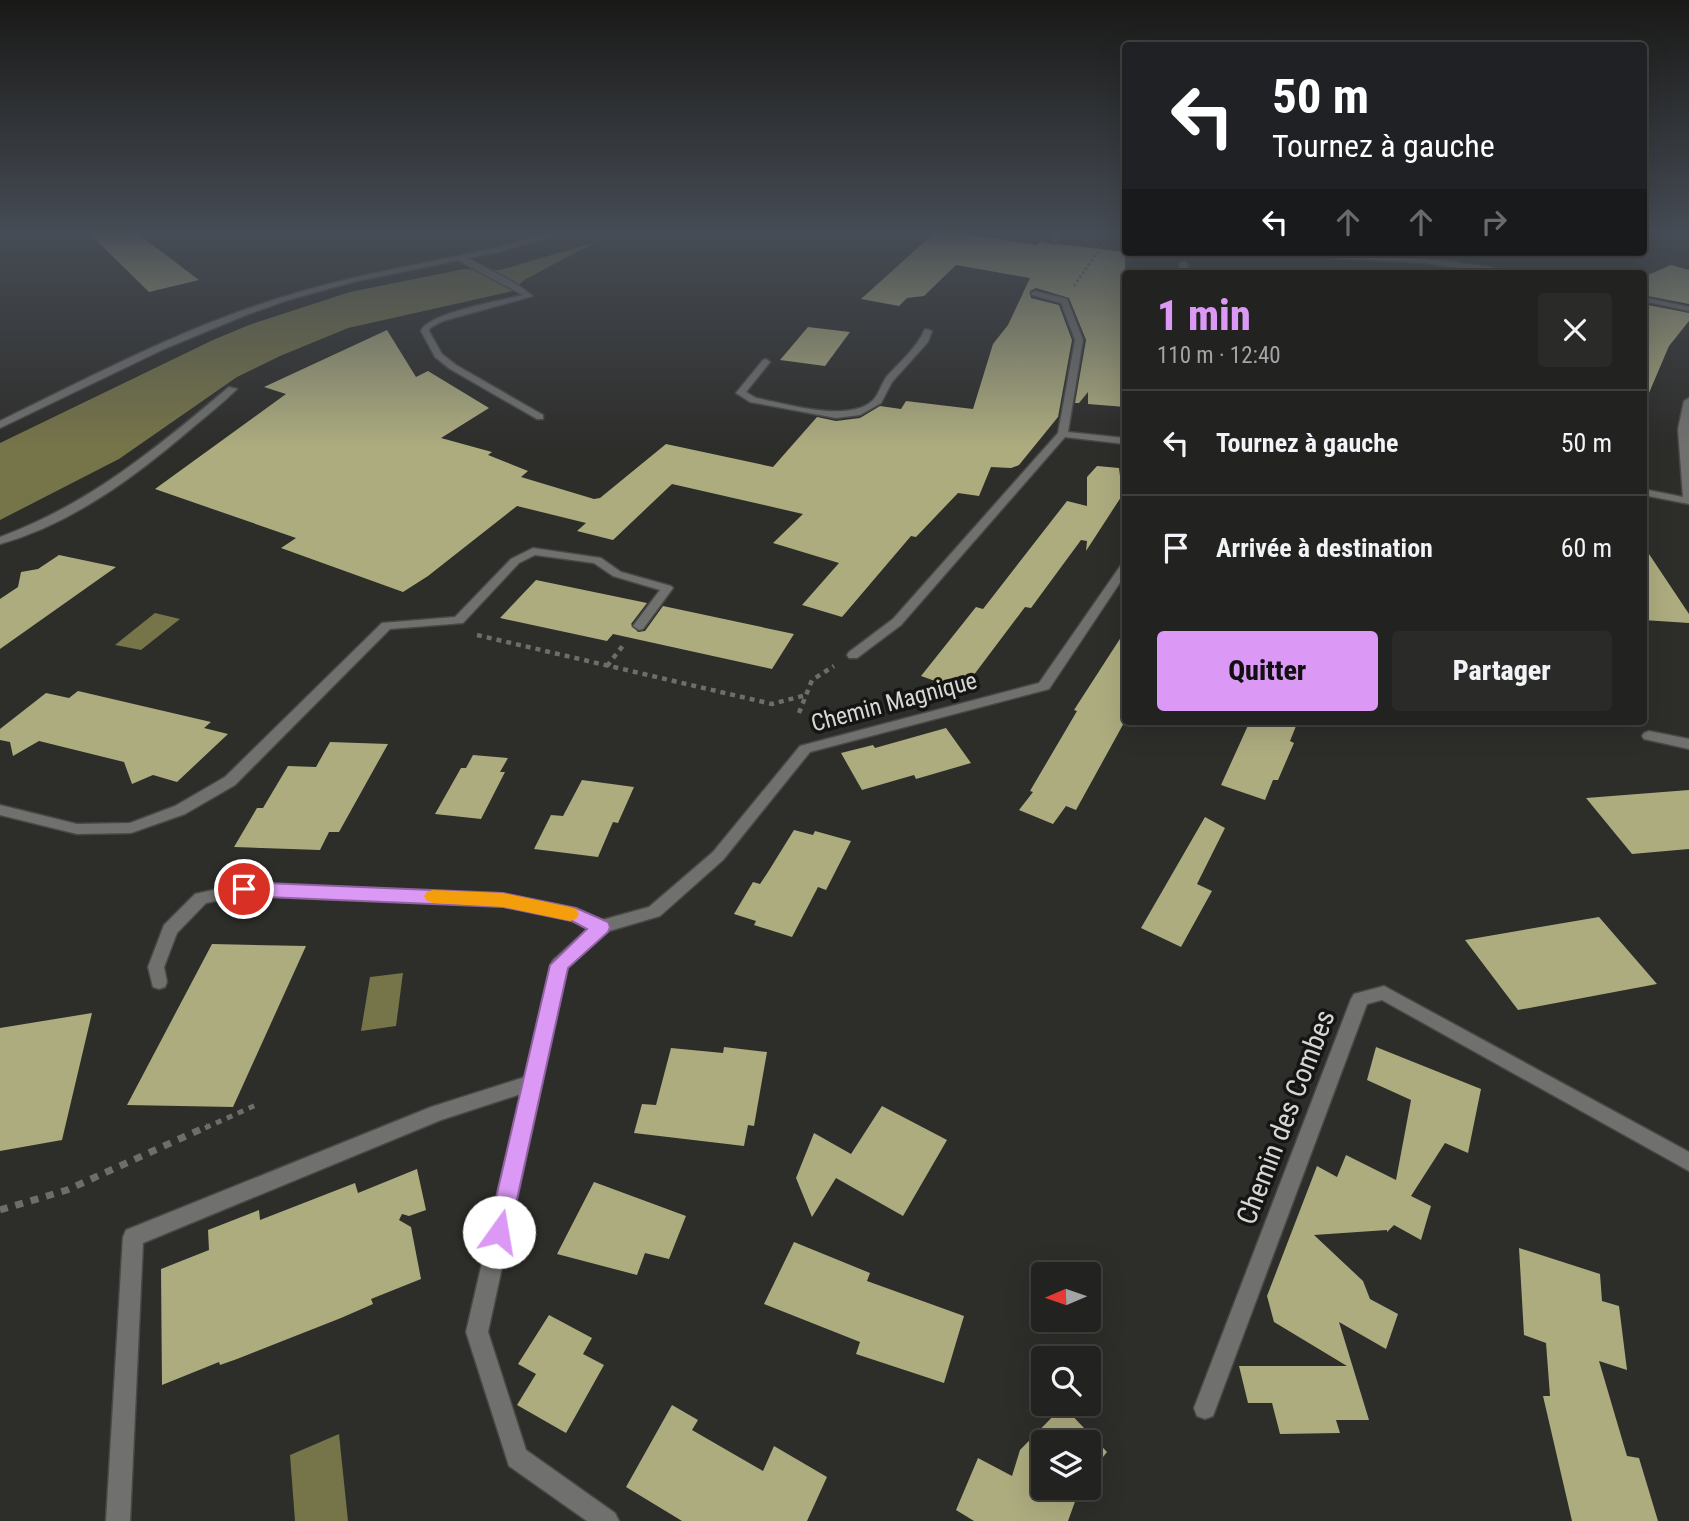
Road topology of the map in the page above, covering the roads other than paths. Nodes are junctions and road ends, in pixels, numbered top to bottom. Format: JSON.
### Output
{"nodes":[{"id":1,"x":268,"y":305,"type":"edge"},
{"id":2,"x":494,"y":305,"type":"edge"},
{"id":3,"x":1066,"y":305,"type":"edge"},
{"id":4,"x":1671,"y":305,"type":"edge"},
{"id":5,"x":1689,"y":309,"type":"edge"},
{"id":6,"x":928,"y":331,"type":"dead end"},
{"id":7,"x":766,"y":362,"type":"dead end"},
{"id":8,"x":232,"y":389,"type":"dead end"},
{"id":9,"x":1689,"y":401,"type":"edge"},
{"id":10,"x":540,"y":417,"type":"dead end"},
{"id":11,"x":0,"y":425,"type":"edge"},
{"id":12,"x":1063,"y":434,"type":"junction"},
{"id":13,"x":1122,"y":441,"type":"edge"},
{"id":14,"x":1686,"y":448,"type":"edge"},
{"id":15,"x":1647,"y":493,"type":"edge"},
{"id":16,"x":1689,"y":501,"type":"edge"},
{"id":17,"x":0,"y":541,"type":"edge"},
{"id":18,"x":1122,"y":571,"type":"edge"},
{"id":19,"x":639,"y":626,"type":"road end"},
{"id":20,"x":853,"y":655,"type":"road end"},
{"id":21,"x":1648,"y":736,"type":"dead end"},
{"id":22,"x":1689,"y":744,"type":"edge"},
{"id":23,"x":0,"y":810,"type":"edge"},
{"id":24,"x":601,"y":927,"type":"junction"},
{"id":25,"x":159,"y":982,"type":"dead end"},
{"id":26,"x":533,"y":1082,"type":"junction"},
{"id":27,"x":1689,"y":1162,"type":"edge"},
{"id":28,"x":1205,"y":1408,"type":"dead end"},
{"id":29,"x":118,"y":1521,"type":"edge"},
{"id":30,"x":607,"y":1521,"type":"edge"}],
"edges":[{"from":1,"to":11,"type":"street"},
{"from":2,"to":10,"type":"street"},
{"from":3,"to":12,"type":"street"},
{"from":4,"to":5,"type":"street"},
{"from":6,"to":7,"type":"street"},
{"from":8,"to":17,"type":"street"},
{"from":9,"to":14,"type":"street"},
{"from":12,"to":13,"type":"street"},
{"from":12,"to":20,"type":"street"},
{"from":14,"to":16,"type":"street"},
{"from":15,"to":16,"type":"street"},
{"from":18,"to":24,"type":"street","name":"Chemin Magnique"},
{"from":19,"to":23,"type":"street"},
{"from":21,"to":22,"type":"street"},
{"from":24,"to":25,"type":"street"},
{"from":24,"to":26,"type":"street"},
{"from":26,"to":29,"type":"street"},
{"from":26,"to":30,"type":"street"},
{"from":27,"to":28,"type":"street","name":"Chemin des Combes"}]}
